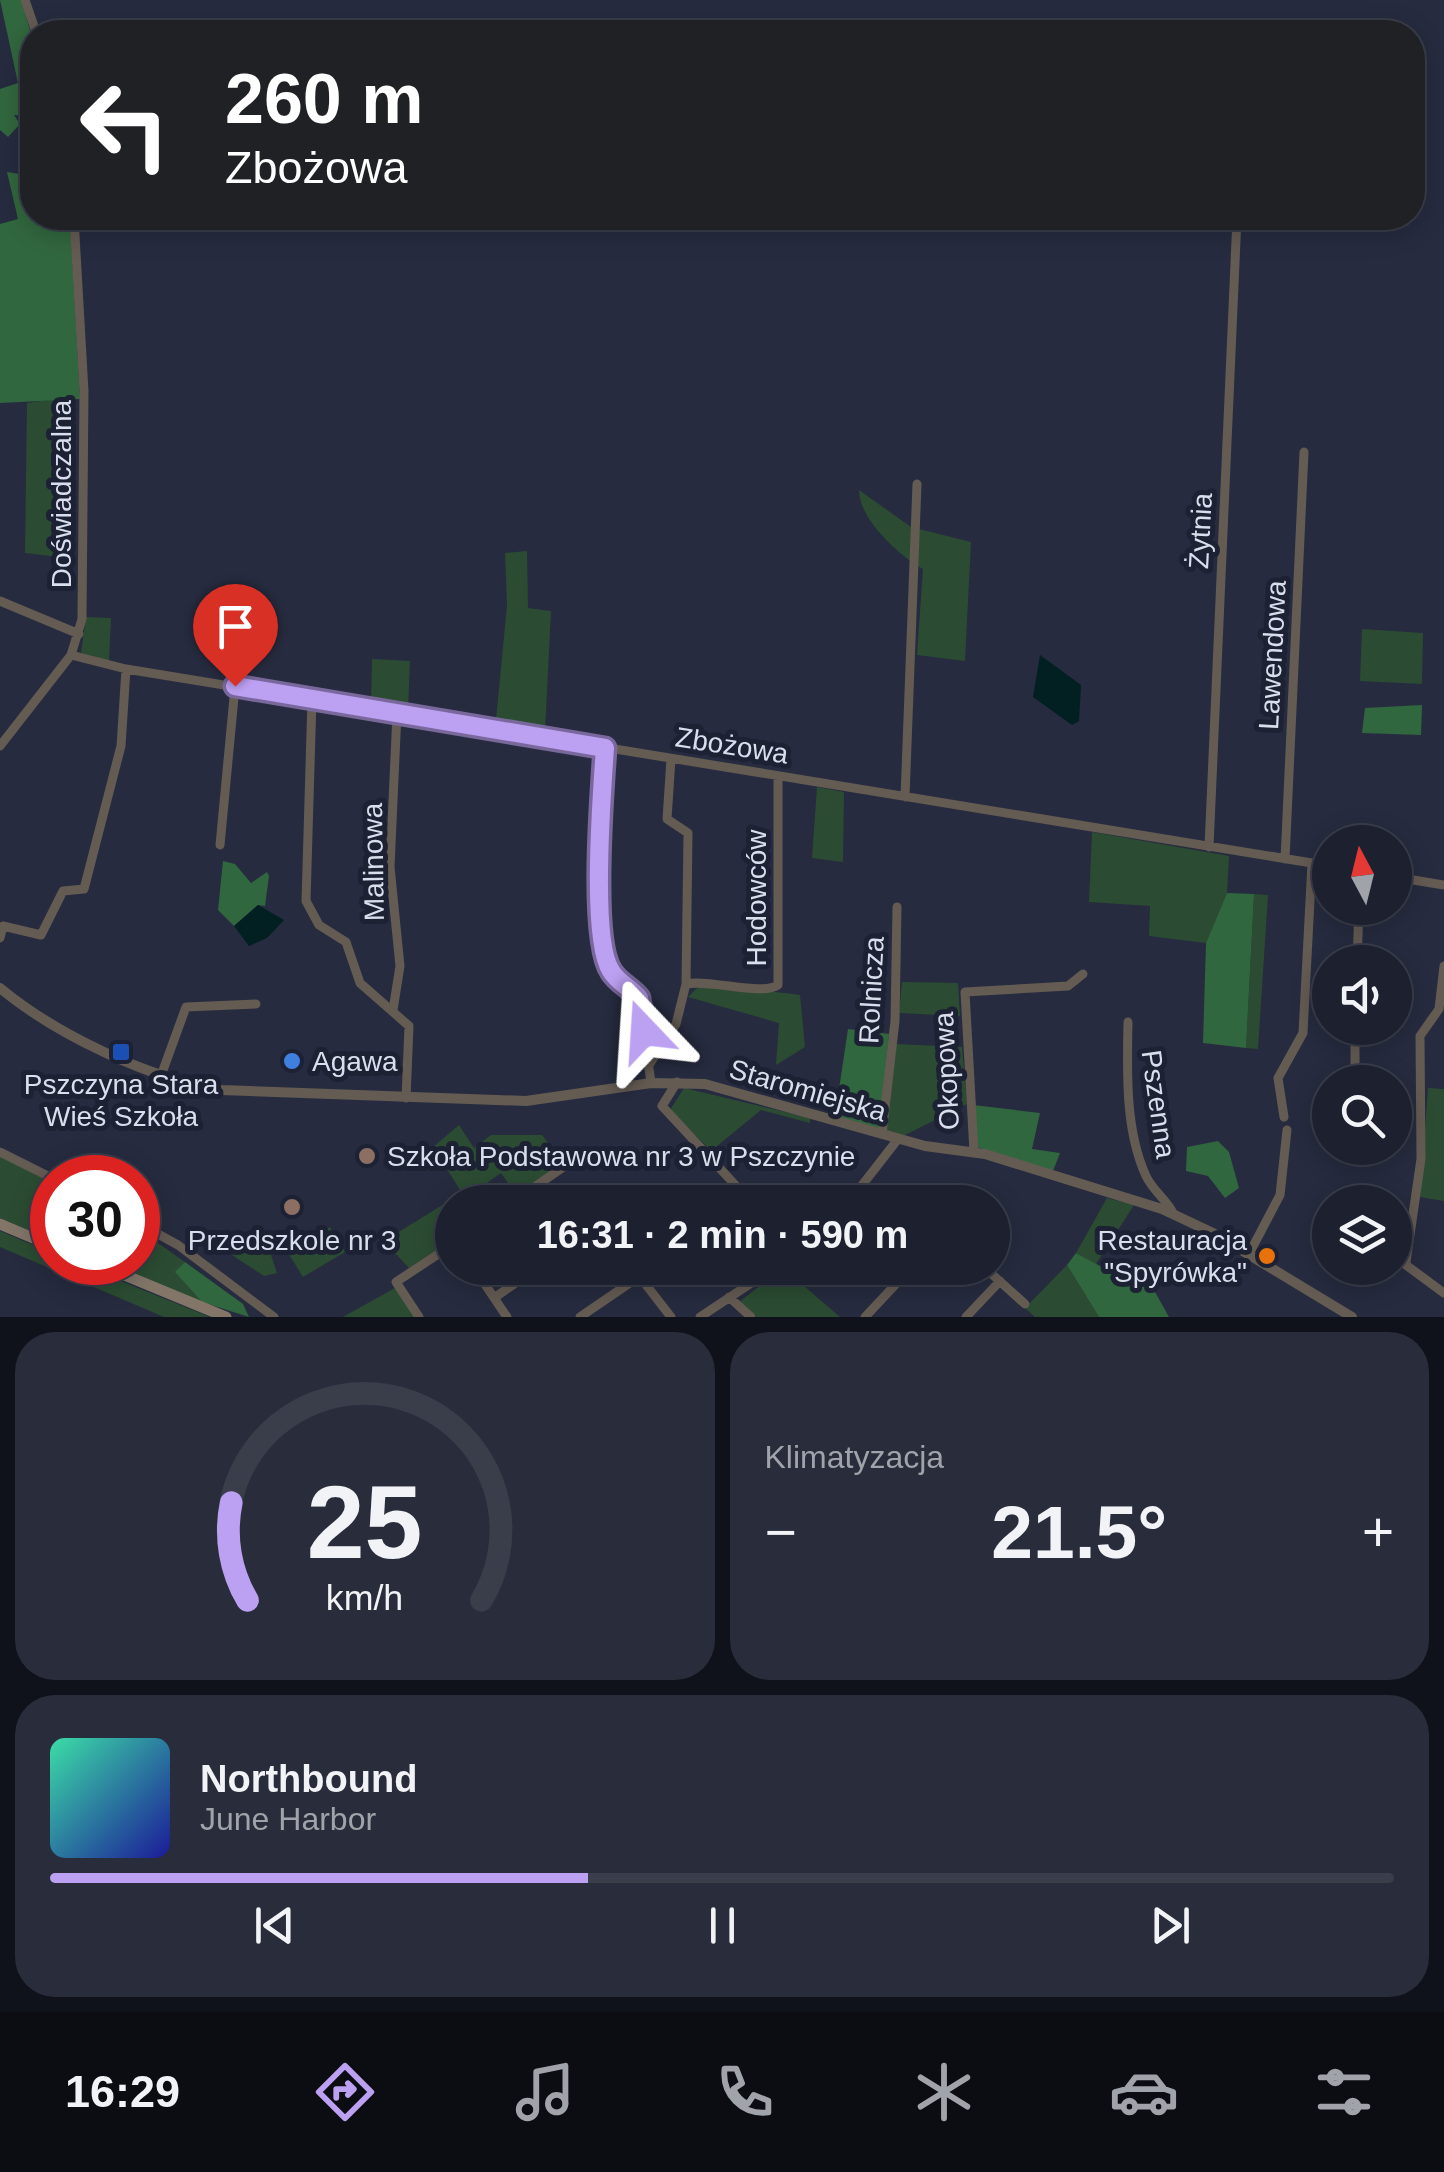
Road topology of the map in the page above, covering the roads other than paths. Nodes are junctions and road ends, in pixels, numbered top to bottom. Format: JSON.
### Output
{"nodes":[{"id":1,"x":75,"y":230,"type":"edge"},
{"id":2,"x":1236,"y":230,"type":"edge"},
{"id":3,"x":1304,"y":452,"type":"dead end"},
{"id":4,"x":917,"y":484,"type":"dead end"},
{"id":5,"x":0,"y":601,"type":"edge"},
{"id":6,"x":79,"y":634,"type":"junction"},
{"id":7,"x":71,"y":655,"type":"junction"},
{"id":8,"x":126,"y":669,"type":"junction"},
{"id":9,"x":235,"y":686,"type":"junction"},
{"id":10,"x":312,"y":699,"type":"junction"},
{"id":11,"x":397,"y":713,"type":"junction"},
{"id":12,"x":0,"y":746,"type":"edge"},
{"id":13,"x":605,"y":748,"type":"junction"},
{"id":14,"x":672,"y":758,"type":"junction"},
{"id":15,"x":778,"y":776,"type":"junction"},
{"id":16,"x":905,"y":796,"type":"junction"},
{"id":17,"x":220,"y":845,"type":"dead end"},
{"id":18,"x":1209,"y":847,"type":"junction"},
{"id":19,"x":1285,"y":859,"type":"junction"},
{"id":20,"x":1312,"y":862,"type":"joint"},
{"id":21,"x":1412,"y":880,"type":"edge"},
{"id":22,"x":1444,"y":886,"type":"edge"},
{"id":23,"x":896,"y":907,"type":"dead end"},
{"id":24,"x":0,"y":938,"type":"edge"},
{"id":25,"x":1444,"y":966,"type":"edge"},
{"id":26,"x":1083,"y":974,"type":"dead end"},
{"id":27,"x":686,"y":984,"type":"junction"},
{"id":28,"x":0,"y":988,"type":"edge"},
{"id":29,"x":256,"y":1004,"type":"dead end"},
{"id":30,"x":393,"y":1010,"type":"junction"},
{"id":31,"x":1128,"y":1022,"type":"dead end"},
{"id":32,"x":649,"y":1065,"type":"junction"},
{"id":33,"x":162,"y":1074,"type":"junction"},
{"id":34,"x":677,"y":1082,"type":"junction"},
{"id":35,"x":651,"y":1083,"type":"junction"},
{"id":36,"x":406,"y":1098,"type":"junction"},
{"id":37,"x":1284,"y":1118,"type":"dead end"},
{"id":38,"x":1287,"y":1130,"type":"dead end"},
{"id":39,"x":882,"y":1134,"type":"junction"},
{"id":40,"x":898,"y":1139,"type":"junction"},
{"id":41,"x":0,"y":1152,"type":"edge"},
{"id":42,"x":974,"y":1152,"type":"junction"},
{"id":43,"x":570,"y":1164,"type":"dead end"},
{"id":44,"x":30,"y":1167,"type":"edge"},
{"id":45,"x":539,"y":1185,"type":"edge"},
{"id":46,"x":735,"y":1185,"type":"edge"},
{"id":47,"x":862,"y":1185,"type":"edge"},
{"id":48,"x":1154,"y":1190,"type":"junction"},
{"id":49,"x":1147,"y":1204,"type":"junction"},
{"id":50,"x":1173,"y":1213,"type":"junction"},
{"id":51,"x":1412,"y":1221,"type":"edge"},
{"id":52,"x":0,"y":1224,"type":"edge"},
{"id":53,"x":160,"y":1235,"type":"edge"},
{"id":54,"x":30,"y":1237,"type":"edge"},
{"id":55,"x":1249,"y":1254,"type":"junction"},
{"id":56,"x":435,"y":1256,"type":"edge"},
{"id":57,"x":1412,"y":1267,"type":"edge"},
{"id":58,"x":149,"y":1285,"type":"edge"},
{"id":59,"x":485,"y":1285,"type":"edge"},
{"id":60,"x":513,"y":1285,"type":"edge"},
{"id":61,"x":621,"y":1285,"type":"edge"},
{"id":62,"x":647,"y":1285,"type":"edge"},
{"id":63,"x":748,"y":1285,"type":"edge"},
{"id":64,"x":895,"y":1285,"type":"edge"},
{"id":65,"x":996,"y":1285,"type":"edge"},
{"id":66,"x":1004,"y":1285,"type":"edge"},
{"id":67,"x":1444,"y":1293,"type":"edge"},
{"id":68,"x":494,"y":1298,"type":"junction"},
{"id":69,"x":728,"y":1298,"type":"junction"},
{"id":70,"x":1025,"y":1304,"type":"dead end"},
{"id":71,"x":1337,"y":1308,"type":"junction"},
{"id":72,"x":260,"y":1313,"type":"edge"},
{"id":73,"x":226,"y":1317,"type":"edge"},
{"id":74,"x":274,"y":1317,"type":"edge"},
{"id":75,"x":419,"y":1317,"type":"edge"},
{"id":76,"x":507,"y":1317,"type":"edge"},
{"id":77,"x":580,"y":1317,"type":"edge"},
{"id":78,"x":672,"y":1317,"type":"edge"},
{"id":79,"x":700,"y":1317,"type":"edge"},
{"id":80,"x":751,"y":1317,"type":"edge"},
{"id":81,"x":864,"y":1317,"type":"edge"},
{"id":82,"x":966,"y":1317,"type":"edge"},
{"id":83,"x":1328,"y":1317,"type":"edge"},
{"id":84,"x":1352,"y":1317,"type":"edge"}],
"edges":[{"from":1,"to":6,"type":"street","name":"Doświadczalna"},
{"from":2,"to":18,"type":"street","name":"Żytnia"},
{"from":3,"to":19,"type":"street","name":"Lawendowa"},
{"from":4,"to":16,"type":"street"},
{"from":5,"to":6,"type":"street"},
{"from":6,"to":7,"type":"street","name":"Doświadczalna"},
{"from":7,"to":8,"type":"street","name":"Zbożowa"},
{"from":7,"to":12,"type":"street","name":"Doświadczalna"},
{"from":8,"to":9,"type":"street","name":"Zbożowa"},
{"from":8,"to":24,"type":"street"},
{"from":9,"to":10,"type":"street","name":"Zbożowa"},
{"from":9,"to":17,"type":"street"},
{"from":10,"to":11,"type":"street","name":"Zbożowa"},
{"from":10,"to":30,"type":"street"},
{"from":11,"to":13,"type":"street","name":"Zbożowa"},
{"from":11,"to":30,"type":"street","name":"Malinowa"},
{"from":13,"to":14,"type":"street","name":"Zbożowa"},
{"from":13,"to":32,"type":"street"},
{"from":14,"to":15,"type":"street","name":"Zbożowa"},
{"from":14,"to":27,"type":"street"},
{"from":15,"to":16,"type":"street","name":"Zbożowa"},
{"from":15,"to":27,"type":"street","name":"Hodowców"},
{"from":16,"to":18,"type":"street","name":"Zbożowa"},
{"from":18,"to":19,"type":"street","name":"Zbożowa"},
{"from":19,"to":20,"type":"street","name":"Zbożowa"},
{"from":20,"to":37,"type":"street"},
{"from":21,"to":22,"type":"street"},
{"from":23,"to":39,"type":"street","name":"Rolnicza"},
{"from":25,"to":51,"type":"street"},
{"from":26,"to":42,"type":"street","name":"Okopowa"},
{"from":27,"to":32,"type":"street"},
{"from":28,"to":33,"type":"street","name":"Staromiejska"},
{"from":29,"to":33,"type":"street"},
{"from":30,"to":36,"type":"street"},
{"from":31,"to":48,"type":"street","name":"Pszenna"},
{"from":32,"to":35,"type":"street"},
{"from":33,"to":36,"type":"street","name":"Staromiejska"},
{"from":34,"to":35,"type":"street","name":"Staromiejska"},
{"from":34,"to":39,"type":"street","name":"Staromiejska"},
{"from":34,"to":46,"type":"street"},
{"from":35,"to":36,"type":"street","name":"Staromiejska"},
{"from":38,"to":55,"type":"street"},
{"from":39,"to":40,"type":"street","name":"Staromiejska"},
{"from":40,"to":42,"type":"street","name":"Staromiejska"},
{"from":40,"to":47,"type":"street"},
{"from":41,"to":44,"type":"street"},
{"from":42,"to":49,"type":"street","name":"Staromiejska"},
{"from":43,"to":45,"type":"street"},
{"from":48,"to":49,"type":"street","name":"Pszenna"},
{"from":48,"to":50,"type":"street","name":"Pszenna"},
{"from":49,"to":50,"type":"street","name":"Staromiejska"},
{"from":50,"to":55,"type":"street","name":"Staromiejska"},
{"from":52,"to":54,"type":"main road"},
{"from":53,"to":72,"type":"street"},
{"from":55,"to":71,"type":"street","name":"Staromiejska"},
{"from":56,"to":75,"type":"street"},
{"from":57,"to":67,"type":"street"},
{"from":58,"to":73,"type":"main road"},
{"from":59,"to":68,"type":"street"},
{"from":60,"to":68,"type":"street"},
{"from":61,"to":77,"type":"street"},
{"from":62,"to":78,"type":"street"},
{"from":63,"to":69,"type":"street"},
{"from":64,"to":81,"type":"street"},
{"from":65,"to":82,"type":"street"},
{"from":66,"to":70,"type":"street"},
{"from":68,"to":76,"type":"street"},
{"from":69,"to":79,"type":"street"},
{"from":69,"to":80,"type":"street"},
{"from":71,"to":83,"type":"street"},
{"from":71,"to":84,"type":"street","name":"Staromiejska"},
{"from":72,"to":74,"type":"street"}]}
